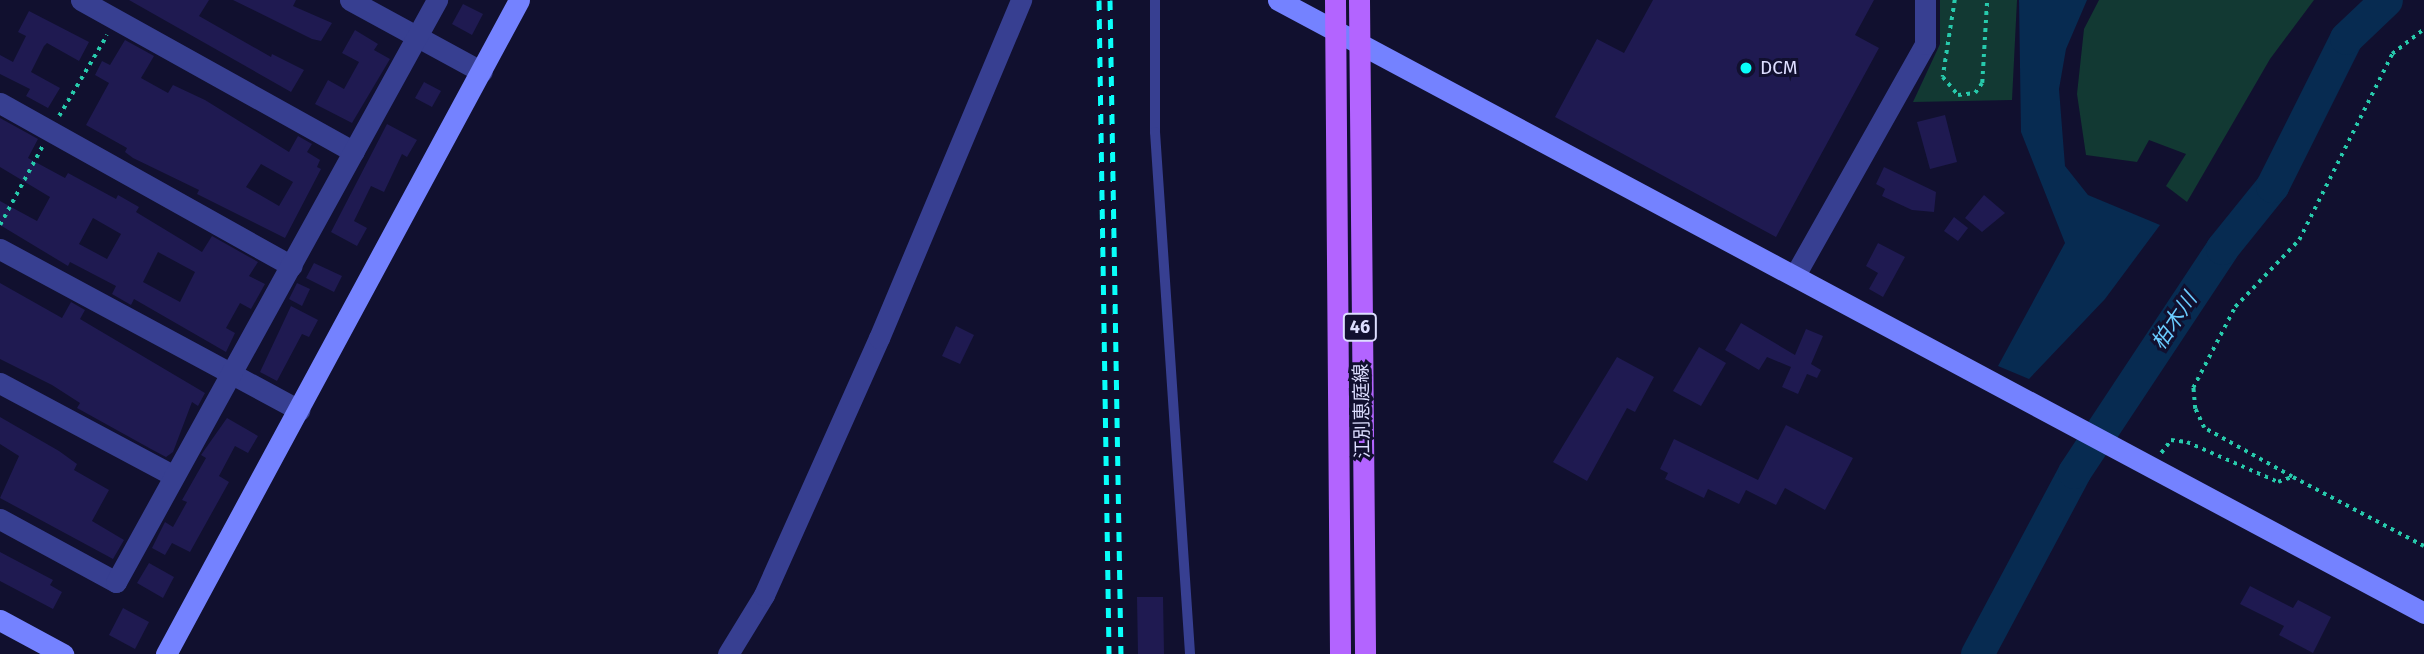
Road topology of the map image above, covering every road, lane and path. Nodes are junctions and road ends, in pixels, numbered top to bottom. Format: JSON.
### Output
{"nodes":[{"id":1,"x":81,"y":0,"type":"edge"},
{"id":2,"x":350,"y":0,"type":"edge"},
{"id":3,"x":437,"y":0,"type":"edge"},
{"id":4,"x":519,"y":0,"type":"edge"},
{"id":5,"x":1021,"y":0,"type":"edge"},
{"id":6,"x":1155,"y":0,"type":"edge"},
{"id":7,"x":1278,"y":0,"type":"edge"},
{"id":8,"x":1335,"y":0,"type":"edge"},
{"id":9,"x":1359,"y":0,"type":"edge"},
{"id":10,"x":1925,"y":0,"type":"edge"},
{"id":11,"x":1955,"y":0,"type":"edge"},
{"id":12,"x":1987,"y":0,"type":"edge"},
{"id":13,"x":117,"y":20,"type":"junction"},
{"id":14,"x":1335,"y":29,"type":"junction"},
{"id":15,"x":2424,"y":29,"type":"edge"},
{"id":16,"x":417,"y":37,"type":"junction"},
{"id":17,"x":1358,"y":41,"type":"junction"},
{"id":18,"x":482,"y":72,"type":"junction"},
{"id":19,"x":0,"y":103,"type":"edge"},
{"id":20,"x":50,"y":131,"type":"junction"},
{"id":21,"x":354,"y":152,"type":"junction"},
{"id":22,"x":0,"y":225,"type":"edge"},
{"id":23,"x":0,"y":249,"type":"edge"},
{"id":24,"x":292,"y":266,"type":"junction"},
{"id":25,"x":1795,"y":275,"type":"junction"},
{"id":26,"x":233,"y":375,"type":"junction"},
{"id":27,"x":0,"y":383,"type":"edge"},
{"id":28,"x":299,"y":410,"type":"junction"},
{"id":29,"x":2144,"y":463,"type":"junction"},
{"id":30,"x":174,"y":476,"type":"junction"},
{"id":31,"x":2292,"y":477,"type":"junction"},
{"id":32,"x":0,"y":519,"type":"edge"},
{"id":33,"x":2424,"y":546,"type":"edge"},
{"id":34,"x":2424,"y":614,"type":"edge"},
{"id":35,"x":0,"y":620,"type":"edge"},
{"id":36,"x":63,"y":654,"type":"edge"},
{"id":37,"x":166,"y":654,"type":"edge"},
{"id":38,"x":728,"y":654,"type":"edge"},
{"id":39,"x":1190,"y":654,"type":"edge"},
{"id":40,"x":1340,"y":654,"type":"edge"},
{"id":41,"x":1365,"y":654,"type":"edge"}],
"edges":[{"from":1,"to":13,"type":"street"},
{"from":2,"to":16,"type":"street"},
{"from":3,"to":16,"type":"street"},
{"from":4,"to":18,"type":"street"},
{"from":5,"to":38,"type":"street"},
{"from":6,"to":39,"type":"lane"},
{"from":7,"to":14,"type":"street"},
{"from":8,"to":14,"type":"main road","name":"江別恵庭線","number":"46"},
{"from":9,"to":17,"type":"main road","name":"江別恵庭線","number":"46"},
{"from":10,"to":25,"type":"street"},
{"from":11,"to":12,"type":"path"},
{"from":13,"to":20,"type":"path"},
{"from":13,"to":21,"type":"street"},
{"from":14,"to":17,"type":"street"},
{"from":14,"to":40,"type":"main road","name":"江別恵庭線","number":"46"},
{"from":15,"to":31,"type":"path"},
{"from":16,"to":18,"type":"street"},
{"from":16,"to":21,"type":"street"},
{"from":17,"to":25,"type":"street"},
{"from":17,"to":41,"type":"main road","name":"江別恵庭線","number":"46"},
{"from":18,"to":28,"type":"street"},
{"from":19,"to":20,"type":"street"},
{"from":20,"to":22,"type":"path"},
{"from":20,"to":24,"type":"street"},
{"from":21,"to":24,"type":"street"},
{"from":23,"to":26,"type":"street"},
{"from":24,"to":26,"type":"street"},
{"from":25,"to":29,"type":"street"},
{"from":26,"to":28,"type":"street"},
{"from":26,"to":30,"type":"street"},
{"from":27,"to":30,"type":"street"},
{"from":28,"to":37,"type":"street"},
{"from":29,"to":31,"type":"path"},
{"from":29,"to":34,"type":"street"},
{"from":30,"to":32,"type":"street"},
{"from":31,"to":33,"type":"path"},
{"from":35,"to":36,"type":"street"}]}
